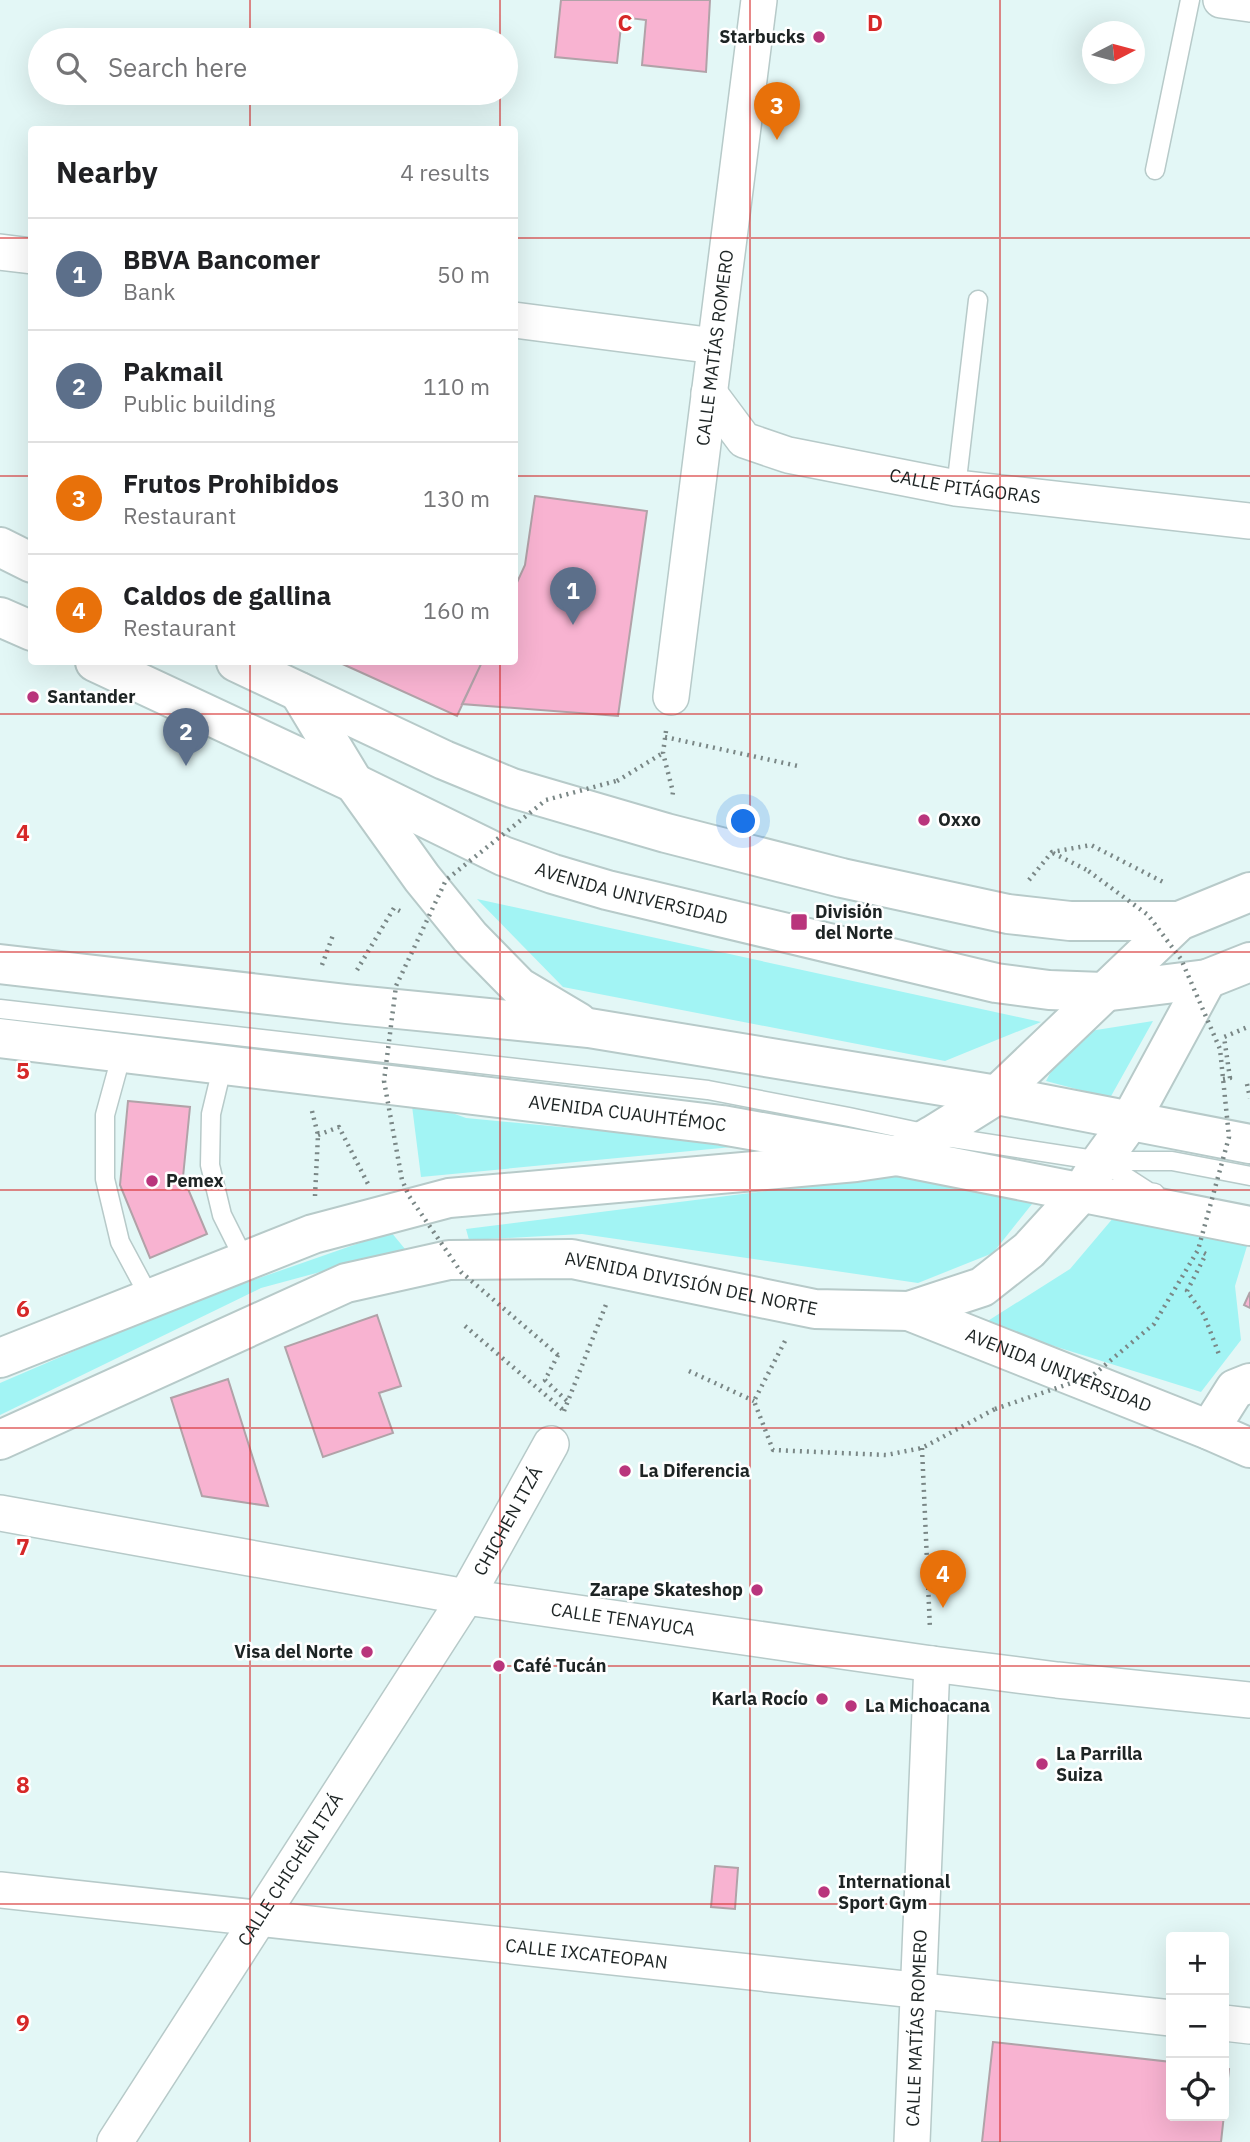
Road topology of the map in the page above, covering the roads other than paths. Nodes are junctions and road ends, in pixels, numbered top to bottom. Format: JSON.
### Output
{"nodes":[{"id":1,"x":759,"y":0,"type":"edge"},
{"id":2,"x":1190,"y":0,"type":"edge"},
{"id":3,"x":1155,"y":170,"type":"dead end"},
{"id":4,"x":0,"y":252,"type":"edge"},
{"id":5,"x":28,"y":256,"type":"edge"},
{"id":6,"x":978,"y":300,"type":"dead end"},
{"id":7,"x":518,"y":321,"type":"edge"},
{"id":8,"x":715,"y":346,"type":"junction"},
{"id":9,"x":709,"y":394,"type":"junction"},
{"id":10,"x":956,"y":488,"type":"junction"},
{"id":11,"x":1250,"y":521,"type":"edge"},
{"id":12,"x":0,"y":547,"type":"edge"},
{"id":13,"x":28,"y":560,"type":"edge"},
{"id":14,"x":0,"y":617,"type":"edge"},
{"id":15,"x":28,"y":630,"type":"edge"},
{"id":16,"x":101,"y":665,"type":"edge"},
{"id":17,"x":242,"y":665,"type":"edge"},
{"id":18,"x":299,"y":692,"type":"junction"},
{"id":19,"x":671,"y":697,"type":"road end"},
{"id":20,"x":354,"y":783,"type":"junction"},
{"id":21,"x":1250,"y":892,"type":"edge"},
{"id":22,"x":1179,"y":921,"type":"junction"},
{"id":23,"x":1250,"y":962,"type":"edge"},
{"id":24,"x":0,"y":964,"type":"edge"},
{"id":25,"x":1207,"y":979,"type":"junction"},
{"id":26,"x":1103,"y":992,"type":"junction"},
{"id":27,"x":0,"y":1009,"type":"edge"},
{"id":28,"x":589,"y":1028,"type":"junction"},
{"id":29,"x":0,"y":1038,"type":"edge"},
{"id":30,"x":122,"y":1053,"type":"junction"},
{"id":31,"x":223,"y":1064,"type":"junction"},
{"id":32,"x":997,"y":1095,"type":"junction"},
{"id":33,"x":1130,"y":1121,"type":"junction"},
{"id":34,"x":933,"y":1135,"type":"junction"},
{"id":35,"x":1250,"y":1144,"type":"edge"},
{"id":36,"x":897,"y":1156,"type":"junction"},
{"id":37,"x":1101,"y":1161,"type":"junction"},
{"id":38,"x":1250,"y":1176,"type":"edge"},
{"id":39,"x":1081,"y":1193,"type":"junction"},
{"id":40,"x":1250,"y":1212,"type":"edge"},
{"id":41,"x":1250,"y":1226,"type":"edge"},
{"id":42,"x":245,"y":1261,"type":"junction"},
{"id":43,"x":150,"y":1298,"type":"junction"},
{"id":44,"x":909,"y":1311,"type":"junction"},
{"id":45,"x":0,"y":1358,"type":"edge"},
{"id":46,"x":1236,"y":1372,"type":"edge"},
{"id":47,"x":1209,"y":1430,"type":"junction"},
{"id":48,"x":0,"y":1440,"type":"edge"},
{"id":49,"x":551,"y":1444,"type":"road end"},
{"id":50,"x":1250,"y":1448,"type":"edge"},
{"id":51,"x":0,"y":1513,"type":"edge"},
{"id":52,"x":466,"y":1597,"type":"junction"},
{"id":53,"x":932,"y":1664,"type":"junction"},
{"id":54,"x":1250,"y":1700,"type":"edge"},
{"id":55,"x":0,"y":1890,"type":"edge"},
{"id":56,"x":258,"y":1919,"type":"junction"},
{"id":57,"x":918,"y":1990,"type":"junction"},
{"id":58,"x":1166,"y":2017,"type":"edge"},
{"id":59,"x":1229,"y":2024,"type":"edge"},
{"id":60,"x":1250,"y":2026,"type":"edge"},
{"id":61,"x":115,"y":2142,"type":"edge"},
{"id":62,"x":912,"y":2142,"type":"edge"}],
"edges":[{"from":1,"to":8,"type":"street","name":"CALLE MATÍAS ROMERO"},
{"from":2,"to":3,"type":"lane"},
{"from":4,"to":5,"type":"street"},
{"from":6,"to":10,"type":"lane"},
{"from":7,"to":8,"type":"street"},
{"from":8,"to":9,"type":"street","name":"CALLE MATÍAS ROMERO"},
{"from":9,"to":10,"type":"street","name":"CALLE PITÁGORAS"},
{"from":9,"to":19,"type":"street","name":"CALLE MATÍAS ROMERO"},
{"from":10,"to":11,"type":"street","name":"CALLE PITÁGORAS"},
{"from":12,"to":13,"type":"main road"},
{"from":14,"to":15,"type":"main road"},
{"from":16,"to":20,"type":"main road","name":"AVENIDA UNIVERSIDAD"},
{"from":17,"to":18,"type":"main road"},
{"from":18,"to":20,"type":"main road"},
{"from":18,"to":22,"type":"main road"},
{"from":20,"to":26,"type":"main road","name":"AVENIDA UNIVERSIDAD"},
{"from":20,"to":28,"type":"main road"},
{"from":21,"to":22,"type":"main road"},
{"from":22,"to":26,"type":"main road"},
{"from":23,"to":25,"type":"main road"},
{"from":24,"to":28,"type":"main road"},
{"from":25,"to":26,"type":"main road","name":"AVENIDA UNIVERSIDAD"},
{"from":25,"to":33,"type":"main road","name":"AVENIDA DIVISIÓN DEL NORTE"},
{"from":26,"to":32,"type":"main road"},
{"from":27,"to":34,"type":"lane"},
{"from":28,"to":32,"type":"main road"},
{"from":29,"to":30,"type":"main road","name":"AVENIDA CUAUHTÉMOC"},
{"from":30,"to":31,"type":"main road","name":"AVENIDA CUAUHTÉMOC"},
{"from":30,"to":43,"type":"lane"},
{"from":31,"to":36,"type":"main road","name":"AVENIDA CUAUHTÉMOC"},
{"from":31,"to":42,"type":"lane"},
{"from":32,"to":33,"type":"main road"},
{"from":32,"to":34,"type":"main road"},
{"from":33,"to":35,"type":"main road"},
{"from":33,"to":37,"type":"main road","name":"AVENIDA DIVISIÓN DEL NORTE"},
{"from":34,"to":36,"type":"main road"},
{"from":34,"to":37,"type":"lane"},
{"from":36,"to":39,"type":"main road","name":"AVENIDA CUAUHTÉMOC"},
{"from":36,"to":42,"type":"main road"},
{"from":37,"to":38,"type":"lane"},
{"from":37,"to":39,"type":"main road","name":"AVENIDA DIVISIÓN DEL NORTE"},
{"from":37,"to":40,"type":"lane"},
{"from":39,"to":41,"type":"main road","name":"AVENIDA CUAUHTÉMOC"},
{"from":39,"to":44,"type":"main road","name":"AVENIDA DIVISIÓN DEL NORTE"},
{"from":42,"to":43,"type":"main road"},
{"from":43,"to":45,"type":"main road"},
{"from":44,"to":47,"type":"main road","name":"AVENIDA UNIVERSIDAD"},
{"from":44,"to":48,"type":"main road","name":"AVENIDA DIVISIÓN DEL NORTE"},
{"from":46,"to":47,"type":"main road"},
{"from":47,"to":50,"type":"main road","name":"AVENIDA UNIVERSIDAD"},
{"from":49,"to":52,"type":"street","name":"CHICHEN ITZÁ"},
{"from":51,"to":52,"type":"street","name":"CALLE TENAYUCA"},
{"from":52,"to":53,"type":"street","name":"CALLE TENAYUCA"},
{"from":52,"to":56,"type":"street","name":"CALLE CHICHÉN ITZÁ"},
{"from":53,"to":54,"type":"street","name":"CALLE TENAYUCA"},
{"from":53,"to":57,"type":"street","name":"CALLE MATÍAS ROMERO"},
{"from":55,"to":56,"type":"street","name":"CALLE IXCATEOPAN"},
{"from":56,"to":57,"type":"street","name":"CALLE IXCATEOPAN"},
{"from":56,"to":61,"type":"street","name":"CALLE CHICHÉN ITZÁ"},
{"from":57,"to":58,"type":"street","name":"CALLE IXCATEOPAN"},
{"from":57,"to":62,"type":"street","name":"CALLE MATÍAS ROMERO"},
{"from":59,"to":60,"type":"street"}]}
